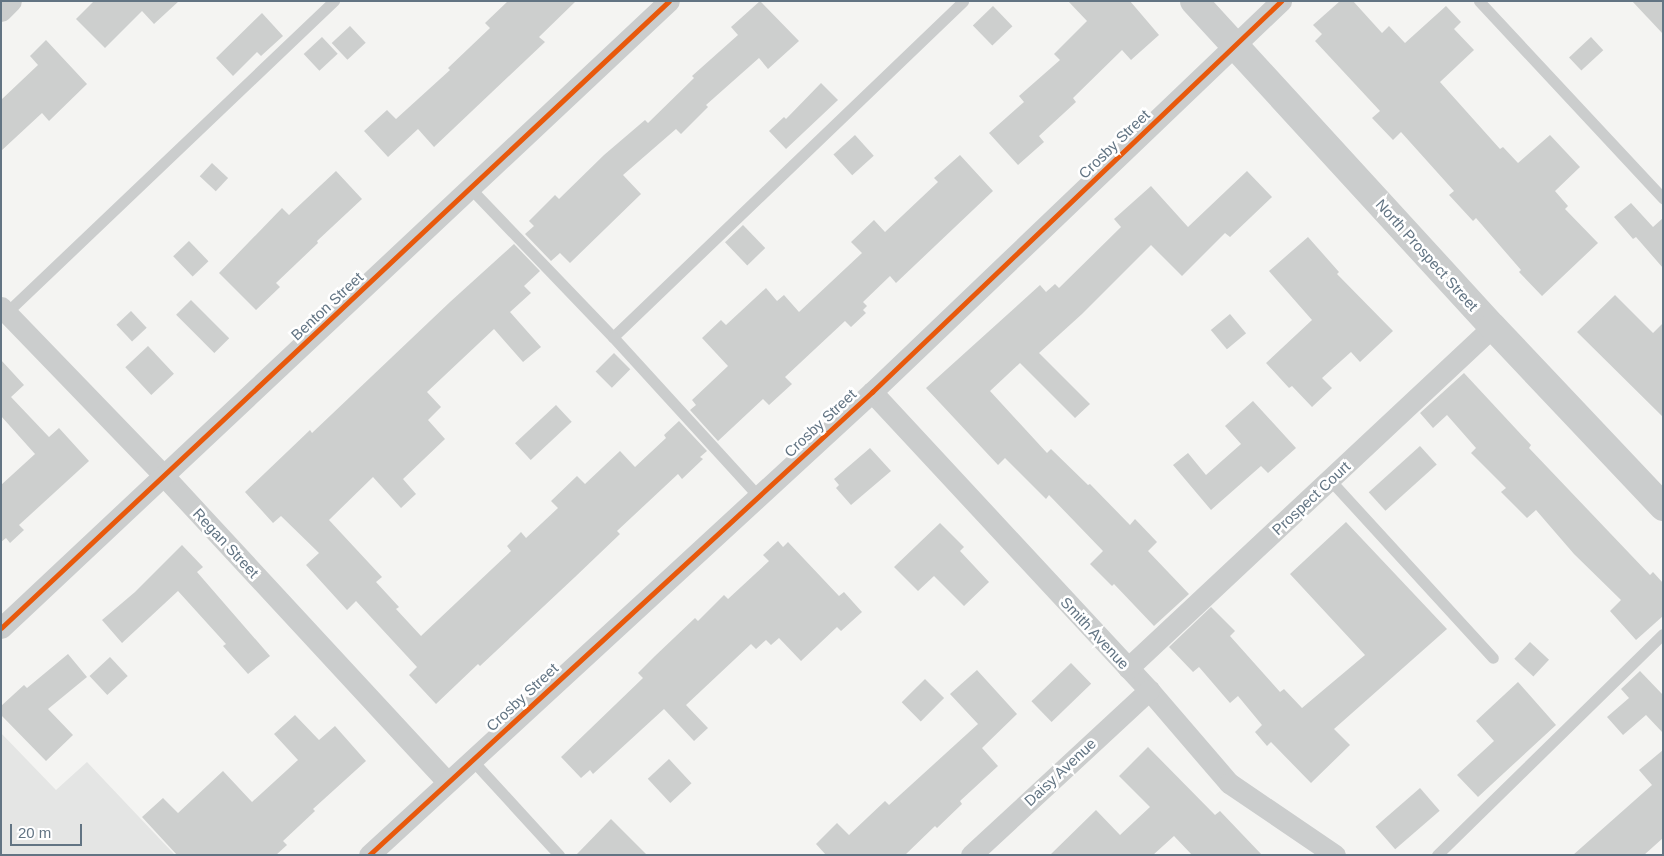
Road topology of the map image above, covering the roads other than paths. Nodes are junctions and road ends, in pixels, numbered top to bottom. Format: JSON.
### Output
{"nodes":[{"id":1,"x":11,"y":1,"type":"edge"},
{"id":2,"x":334,"y":1,"type":"edge"},
{"id":3,"x":669,"y":1,"type":"edge"},
{"id":4,"x":963,"y":1,"type":"edge"},
{"id":5,"x":1194,"y":1,"type":"edge"},
{"id":6,"x":1281,"y":1,"type":"edge"},
{"id":7,"x":1478,"y":1,"type":"edge"},
{"id":8,"x":1,"y":11,"type":"edge"},
{"id":9,"x":1235,"y":45,"type":"junction"},
{"id":10,"x":470,"y":188,"type":"junction"},
{"id":11,"x":1663,"y":198,"type":"edge"},
{"id":12,"x":3,"y":313,"type":"edge"},
{"id":13,"x":1493,"y":328,"type":"junction"},
{"id":14,"x":613,"y":337,"type":"junction"},
{"id":15,"x":872,"y":392,"type":"junction"},
{"id":16,"x":164,"y":476,"type":"junction"},
{"id":17,"x":1330,"y":480,"type":"junction"},
{"id":18,"x":759,"y":497,"type":"junction"},
{"id":19,"x":1663,"y":507,"type":"edge"},
{"id":20,"x":1,"y":628,"type":"edge"},
{"id":21,"x":1663,"y":634,"type":"edge"},
{"id":22,"x":1493,"y":658,"type":"dead end"},
{"id":23,"x":1128,"y":668,"type":"junction"},
{"id":24,"x":1148,"y":690,"type":"junction"},
{"id":25,"x":472,"y":760,"type":"junction"},
{"id":26,"x":447,"y":782,"type":"junction"},
{"id":27,"x":369,"y":855,"type":"edge"},
{"id":28,"x":559,"y":855,"type":"edge"},
{"id":29,"x":971,"y":855,"type":"edge"},
{"id":30,"x":1335,"y":855,"type":"edge"},
{"id":31,"x":1437,"y":855,"type":"edge"}],
"edges":[{"from":1,"to":8,"type":"street"},
{"from":2,"to":12,"type":"lane"},
{"from":3,"to":10,"type":"street","name":"Benton Street"},
{"from":4,"to":14,"type":"lane"},
{"from":5,"to":9,"type":"street","name":"North Prospect Street"},
{"from":6,"to":9,"type":"street","name":"Crosby Street"},
{"from":7,"to":11,"type":"lane"},
{"from":9,"to":13,"type":"street","name":"North Prospect Street"},
{"from":9,"to":15,"type":"street","name":"Crosby Street"},
{"from":10,"to":14,"type":"lane"},
{"from":10,"to":16,"type":"street","name":"Benton Street"},
{"from":12,"to":16,"type":"street","name":"Regan Street"},
{"from":13,"to":17,"type":"street","name":"Prospect Court"},
{"from":13,"to":19,"type":"street","name":"North Prospect Street"},
{"from":14,"to":18,"type":"lane"},
{"from":15,"to":18,"type":"street","name":"Crosby Street"},
{"from":15,"to":23,"type":"street","name":"Smith Avenue"},
{"from":16,"to":20,"type":"street","name":"Benton Street"},
{"from":16,"to":26,"type":"street","name":"Regan Street"},
{"from":17,"to":22,"type":"lane"},
{"from":17,"to":23,"type":"street","name":"Prospect Court"},
{"from":18,"to":25,"type":"street","name":"Crosby Street"},
{"from":21,"to":31,"type":"lane"},
{"from":23,"to":24,"type":"street","name":"Smith Avenue"},
{"from":24,"to":29,"type":"street","name":"Daisy Avenue"},
{"from":24,"to":30,"type":"street","name":"Smith Avenue"},
{"from":25,"to":26,"type":"street","name":"Crosby Street"},
{"from":25,"to":28,"type":"lane"},
{"from":26,"to":27,"type":"street","name":"Crosby Street"}]}
